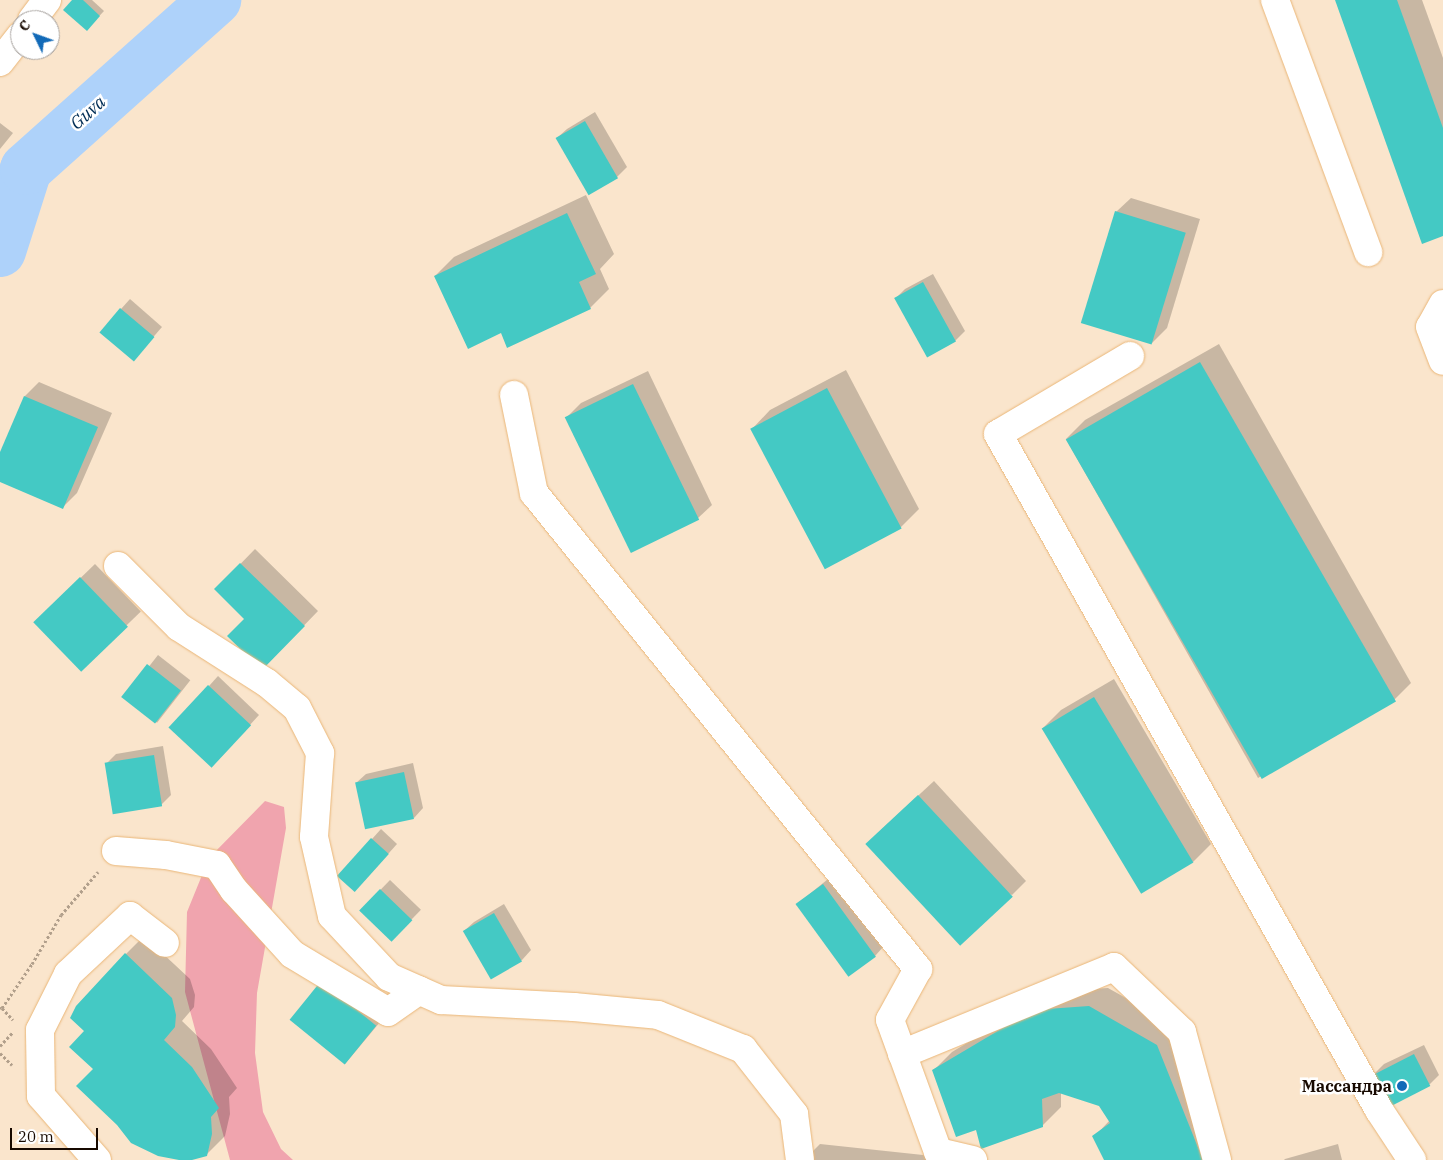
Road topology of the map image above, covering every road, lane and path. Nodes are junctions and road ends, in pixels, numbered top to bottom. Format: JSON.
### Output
{"nodes":[{"id":1,"x":1275,"y":0,"type":"edge"},
{"id":2,"x":10,"y":49,"type":"edge"},
{"id":3,"x":0,"y":62,"type":"edge"},
{"id":4,"x":1368,"y":252,"type":"dead end"},
{"id":5,"x":1443,"y":304,"type":"edge"},
{"id":6,"x":1130,"y":356,"type":"dead end"},
{"id":7,"x":1443,"y":362,"type":"edge"},
{"id":8,"x":514,"y":395,"type":"dead end"},
{"id":9,"x":118,"y":566,"type":"dead end"},
{"id":10,"x":116,"y":851,"type":"joint"},
{"id":11,"x":165,"y":943,"type":"dead end"},
{"id":12,"x":419,"y":990,"type":"junction"},
{"id":13,"x":0,"y":1007,"type":"edge"},
{"id":14,"x":902,"y":1054,"type":"junction"},
{"id":15,"x":97,"y":1160,"type":"edge"},
{"id":16,"x":800,"y":1160,"type":"edge"},
{"id":17,"x":973,"y":1160,"type":"edge"},
{"id":18,"x":1217,"y":1160,"type":"edge"},
{"id":19,"x":1412,"y":1160,"type":"edge"}],
"edges":[{"from":1,"to":4,"type":"lane"},
{"from":2,"to":3,"type":"lane"},
{"from":5,"to":7,"type":"lane"},
{"from":6,"to":19,"type":"lane"},
{"from":8,"to":14,"type":"lane"},
{"from":9,"to":12,"type":"lane"},
{"from":10,"to":12,"type":"lane"},
{"from":10,"to":13,"type":"path"},
{"from":11,"to":15,"type":"lane"},
{"from":12,"to":16,"type":"lane"},
{"from":14,"to":17,"type":"lane"},
{"from":14,"to":18,"type":"lane"}]}
